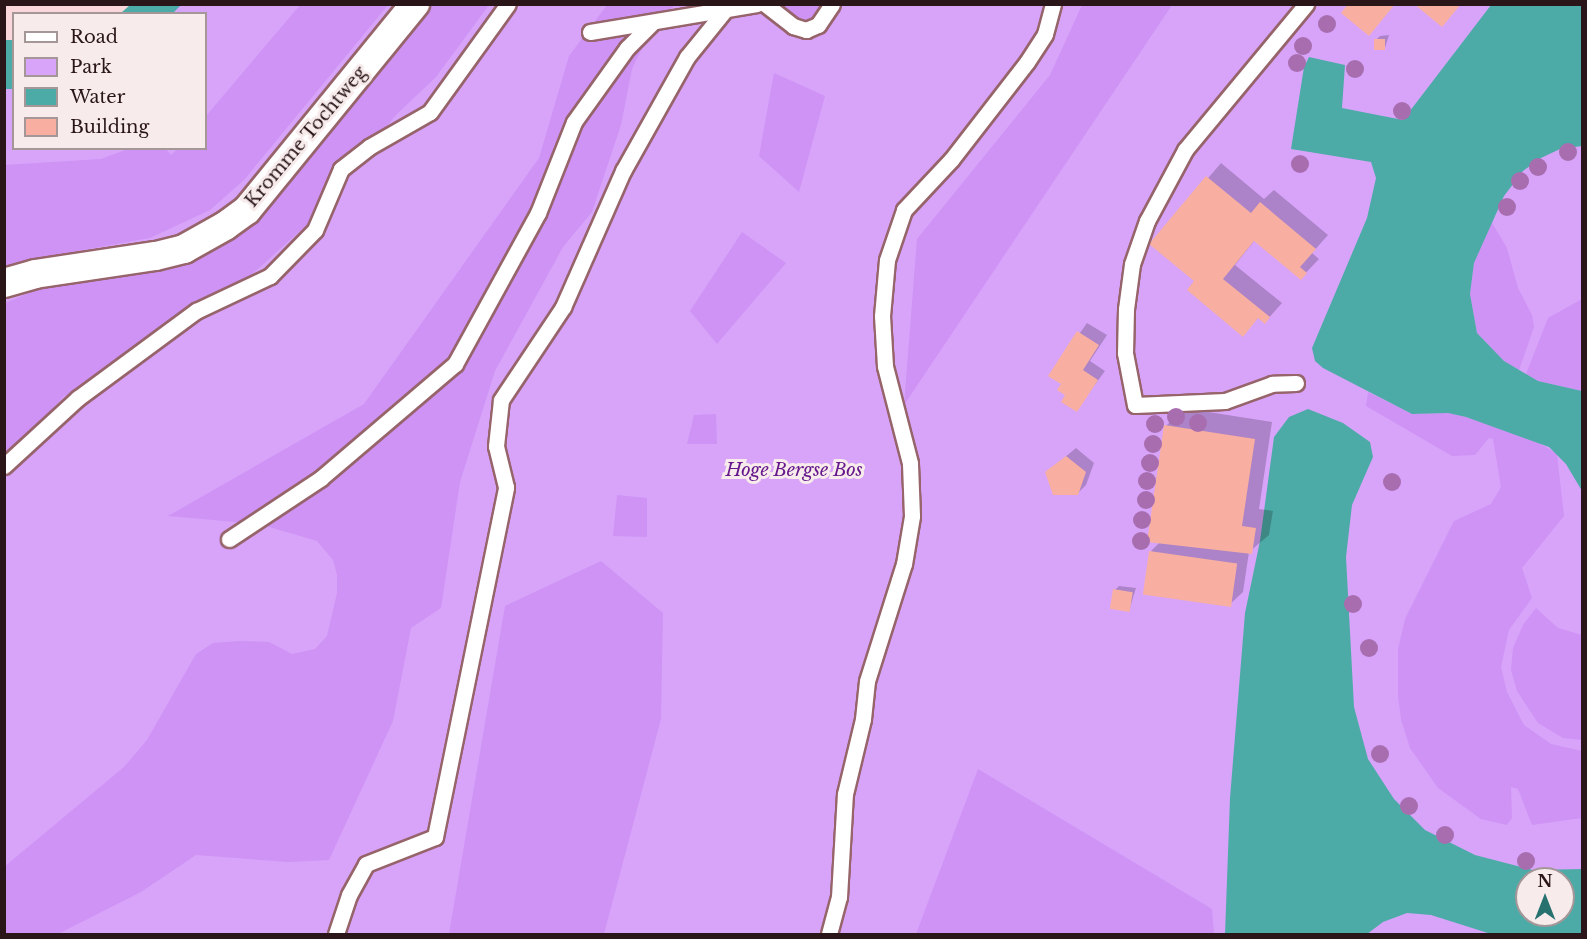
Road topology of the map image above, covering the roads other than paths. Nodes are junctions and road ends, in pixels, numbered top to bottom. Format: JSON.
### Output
{"nodes":[{"id":1,"x":415,"y":4,"type":"edge"},
{"id":2,"x":508,"y":4,"type":"edge"},
{"id":3,"x":758,"y":4,"type":"edge"},
{"id":4,"x":765,"y":4,"type":"edge"},
{"id":5,"x":832,"y":4,"type":"edge"},
{"id":6,"x":1053,"y":4,"type":"edge"},
{"id":7,"x":1306,"y":4,"type":"edge"},
{"id":8,"x":725,"y":10,"type":"junction"},
{"id":9,"x":652,"y":23,"type":"junction"},
{"id":10,"x":590,"y":32,"type":"dead end"},
{"id":11,"x":4,"y":283,"type":"edge"},
{"id":12,"x":1296,"y":383,"type":"dead end"},
{"id":13,"x":4,"y":466,"type":"edge"},
{"id":14,"x":230,"y":539,"type":"dead end"},
{"id":15,"x":336,"y":934,"type":"edge"},
{"id":16,"x":830,"y":934,"type":"edge"}],
"edges":[{"from":1,"to":11,"type":"street","name":"Kromme Tochtweg"},
{"from":2,"to":13,"type":"lane"},
{"from":3,"to":8,"type":"lane"},
{"from":4,"to":5,"type":"lane"},
{"from":6,"to":16,"type":"lane"},
{"from":7,"to":12,"type":"lane"},
{"from":8,"to":9,"type":"lane"},
{"from":8,"to":15,"type":"lane"},
{"from":9,"to":10,"type":"lane"},
{"from":9,"to":14,"type":"lane"}]}
